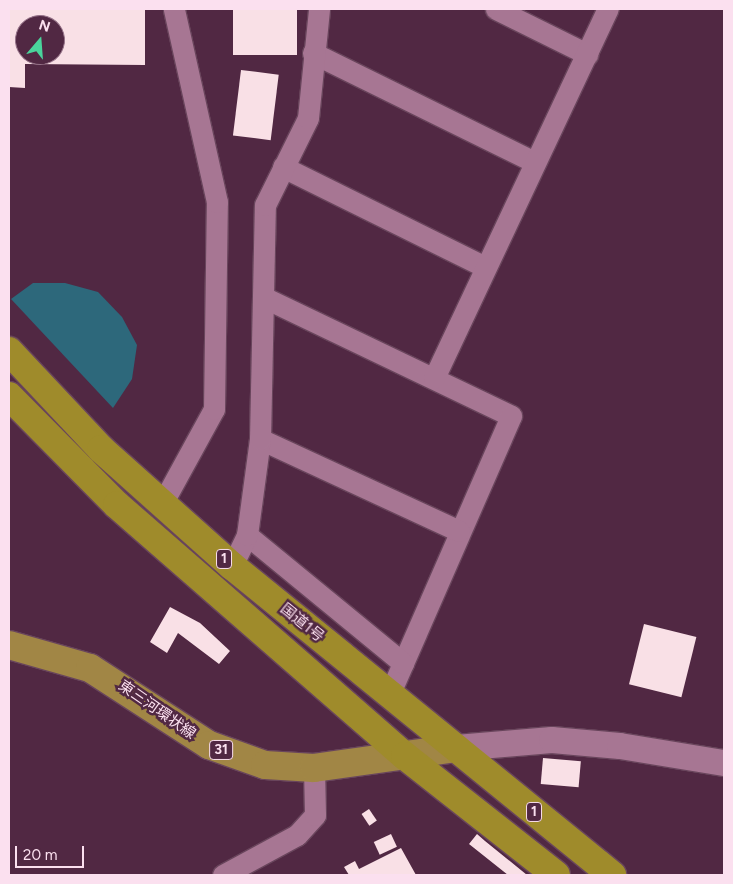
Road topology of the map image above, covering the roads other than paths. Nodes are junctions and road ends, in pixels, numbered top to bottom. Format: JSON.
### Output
{"nodes":[{"id":1,"x":174,"y":9,"type":"edge"},
{"id":2,"x":319,"y":9,"type":"edge"},
{"id":3,"x":496,"y":9,"type":"edge"},
{"id":4,"x":608,"y":9,"type":"edge"},
{"id":5,"x":313,"y":53,"type":"junction"},
{"id":6,"x":587,"y":54,"type":"junction"},
{"id":7,"x":535,"y":162,"type":"junction"},
{"id":8,"x":284,"y":167,"type":"junction"},
{"id":9,"x":483,"y":266,"type":"junction"},
{"id":10,"x":263,"y":297,"type":"junction"},
{"id":11,"x":9,"y":350,"type":"edge"},
{"id":12,"x":434,"y":378,"type":"junction"},
{"id":13,"x":9,"y":396,"type":"edge"},
{"id":14,"x":260,"y":439,"type":"junction"},
{"id":15,"x":162,"y":504,"type":"junction"},
{"id":16,"x":459,"y":531,"type":"junction"},
{"id":17,"x":247,"y":535,"type":"junction"},
{"id":18,"x":232,"y":566,"type":"junction"},
{"id":19,"x":9,"y":644,"type":"edge"},
{"id":20,"x":403,"y":663,"type":"junction"},
{"id":21,"x":389,"y":695,"type":"junction"},
{"id":22,"x":456,"y":748,"type":"junction"},
{"id":23,"x":405,"y":756,"type":"junction"},
{"id":24,"x":724,"y":763,"type":"edge"},
{"id":25,"x":314,"y":768,"type":"junction"},
{"id":26,"x":223,"y":875,"type":"edge"},
{"id":27,"x":556,"y":875,"type":"edge"},
{"id":28,"x":612,"y":875,"type":"edge"}],
"edges":[{"from":1,"to":15,"type":"street"},
{"from":2,"to":5,"type":"street"},
{"from":3,"to":6,"type":"street"},
{"from":4,"to":6,"type":"street"},
{"from":5,"to":7,"type":"street"},
{"from":5,"to":8,"type":"street"},
{"from":6,"to":7,"type":"street"},
{"from":7,"to":9,"type":"street"},
{"from":8,"to":9,"type":"street"},
{"from":8,"to":10,"type":"street"},
{"from":9,"to":12,"type":"street"},
{"from":10,"to":12,"type":"street"},
{"from":10,"to":14,"type":"street"},
{"from":11,"to":15,"type":"highway","name":"国道1号","number":"1"},
{"from":12,"to":16,"type":"street"},
{"from":13,"to":23,"type":"highway","number":"1"},
{"from":14,"to":16,"type":"street"},
{"from":14,"to":17,"type":"street"},
{"from":15,"to":18,"type":"highway","name":"国道1号","number":"1"},
{"from":16,"to":20,"type":"street"},
{"from":17,"to":18,"type":"street"},
{"from":17,"to":20,"type":"street"},
{"from":18,"to":21,"type":"highway","name":"国道1号","number":"1"},
{"from":19,"to":25,"type":"main road","name":"東三河環状線","number":"31"},
{"from":20,"to":21,"type":"street"},
{"from":21,"to":22,"type":"highway","name":"国道1号","number":"1"},
{"from":22,"to":23,"type":"main road","name":"東三河環状線","number":"31"},
{"from":22,"to":24,"type":"street"},
{"from":22,"to":28,"type":"highway","name":"国道1号","number":"1"},
{"from":23,"to":25,"type":"main road","name":"東三河環状線","number":"31"},
{"from":23,"to":27,"type":"highway","number":"1"},
{"from":25,"to":26,"type":"street"}]}
